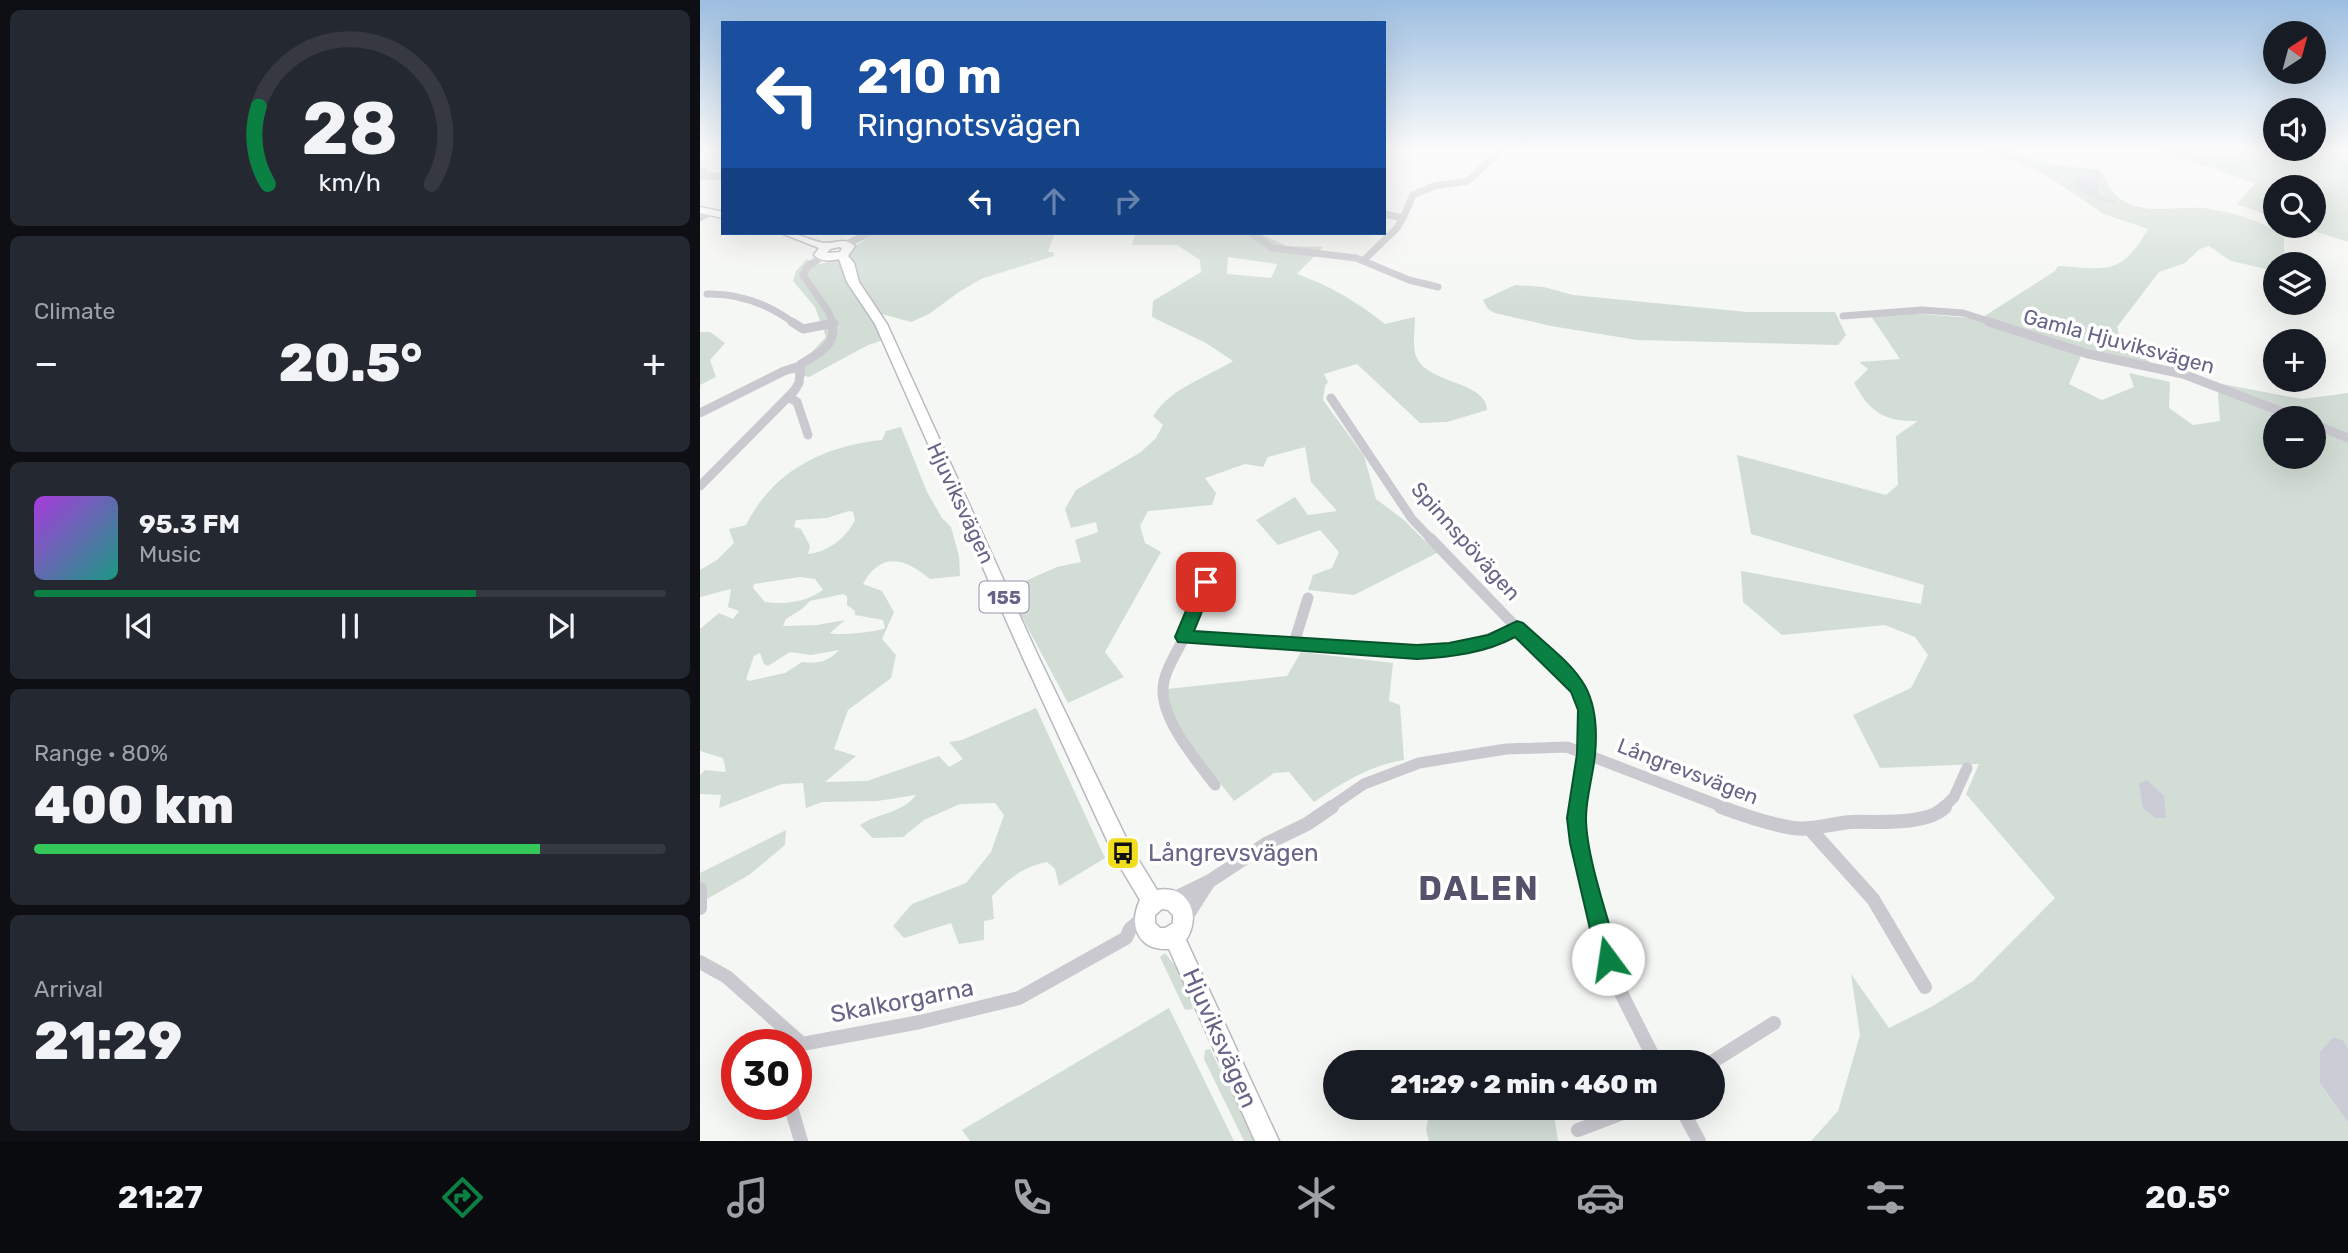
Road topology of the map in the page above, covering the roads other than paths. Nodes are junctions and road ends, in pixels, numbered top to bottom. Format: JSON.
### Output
{"nodes":[{"id":1,"x":1410,"y":201,"type":"edge"},
{"id":2,"x":1386,"y":214,"type":"edge"},
{"id":3,"x":1403,"y":218,"type":"junction"},
{"id":4,"x":791,"y":235,"type":"edge"},
{"id":5,"x":866,"y":235,"type":"edge"},
{"id":6,"x":1254,"y":235,"type":"edge"},
{"id":7,"x":844,"y":250,"type":"junction"},
{"id":8,"x":824,"y":252,"type":"junction"},
{"id":9,"x":1364,"y":260,"type":"junction"},
{"id":10,"x":1438,"y":287,"type":"dead end"},
{"id":11,"x":707,"y":294,"type":"dead end"},
{"id":12,"x":1843,"y":316,"type":"dead end"},
{"id":13,"x":834,"y":323,"type":"junction"},
{"id":14,"x":800,"y":366,"type":"junction"},
{"id":15,"x":788,"y":397,"type":"junction"},
{"id":16,"x":1331,"y":398,"type":"dead end"},
{"id":17,"x":2267,"y":406,"type":"edge"},
{"id":18,"x":700,"y":414,"type":"edge"},
{"id":19,"x":2326,"y":429,"type":"edge"},
{"id":20,"x":808,"y":435,"type":"dead end"},
{"id":21,"x":2348,"y":438,"type":"edge"},
{"id":22,"x":700,"y":486,"type":"edge"},
{"id":23,"x":1206,"y":582,"type":"dead end"},
{"id":24,"x":1308,"y":598,"type":"dead end"},
{"id":25,"x":1517,"y":628,"type":"junction"},
{"id":26,"x":1184,"y":637,"type":"junction"},
{"id":27,"x":1294,"y":643,"type":"junction"},
{"id":28,"x":1586,"y":754,"type":"junction"},
{"id":29,"x":1967,"y":768,"type":"dead end"},
{"id":30,"x":1215,"y":785,"type":"dead end"},
{"id":31,"x":1809,"y":828,"type":"junction"},
{"id":32,"x":1210,"y":881,"type":"junction"},
{"id":33,"x":700,"y":889,"type":"edge"},
{"id":34,"x":1156,"y":907,"type":"junction"},
{"id":35,"x":700,"y":908,"type":"edge"},
{"id":36,"x":1169,"y":931,"type":"junction"},
{"id":37,"x":1126,"y":938,"type":"junction"},
{"id":38,"x":700,"y":962,"type":"edge"},
{"id":39,"x":1925,"y":987,"type":"dead end"},
{"id":40,"x":1774,"y":1023,"type":"dead end"},
{"id":41,"x":779,"y":1029,"type":"edge"},
{"id":42,"x":812,"y":1047,"type":"edge"},
{"id":43,"x":1650,"y":1050,"type":"edge"},
{"id":44,"x":1725,"y":1054,"type":"edge"},
{"id":45,"x":795,"y":1120,"type":"edge"},
{"id":46,"x":1604,"y":1120,"type":"edge"},
{"id":47,"x":1688,"y":1120,"type":"edge"},
{"id":48,"x":1578,"y":1130,"type":"dead end"},
{"id":49,"x":801,"y":1141,"type":"edge"},
{"id":50,"x":1267,"y":1141,"type":"edge"},
{"id":51,"x":1699,"y":1141,"type":"edge"}],
"edges":[{"from":1,"to":3,"type":"street"},
{"from":2,"to":3,"type":"street"},
{"from":3,"to":9,"type":"street"},
{"from":4,"to":8,"type":"main road"},
{"from":5,"to":7,"type":"street"},
{"from":6,"to":9,"type":"street"},
{"from":7,"to":8,"type":"main road"},
{"from":7,"to":34,"type":"main road","name":"Hjuviksvägen","number":"155"},
{"from":8,"to":13,"type":"street"},
{"from":9,"to":10,"type":"street"},
{"from":11,"to":13,"type":"street"},
{"from":12,"to":17,"type":"street","name":"Gamla Hjuviksvägen"},
{"from":13,"to":14,"type":"street"},
{"from":14,"to":15,"type":"street"},
{"from":14,"to":18,"type":"street"},
{"from":15,"to":20,"type":"street"},
{"from":15,"to":22,"type":"street"},
{"from":16,"to":25,"type":"street","name":"Spinnspövägen"},
{"from":19,"to":21,"type":"street"},
{"from":23,"to":26,"type":"street"},
{"from":24,"to":27,"type":"street"},
{"from":25,"to":27,"type":"street"},
{"from":25,"to":28,"type":"street","name":"Spinnspövägen"},
{"from":26,"to":27,"type":"street"},
{"from":26,"to":30,"type":"street"},
{"from":28,"to":31,"type":"street","name":"Långrevsvägen"},
{"from":28,"to":32,"type":"street","name":"Långrevsvägen"},
{"from":28,"to":43,"type":"street","name":"Spinnspövägen"},
{"from":29,"to":31,"type":"street","name":"Långrevsvägen"},
{"from":31,"to":39,"type":"street"},
{"from":32,"to":34,"type":"street","name":"Långrevsvägen"},
{"from":32,"to":36,"type":"street","name":"Långrevsvägen"},
{"from":33,"to":35,"type":"street"},
{"from":34,"to":36,"type":"main road","name":"Hjuviksvägen","number":"155"},
{"from":34,"to":36,"type":"main road","name":"Hjuviksvägen","number":"155"},
{"from":34,"to":37,"type":"street","name":"Skalkorgarna"},
{"from":36,"to":37,"type":"street","name":"Skalkorgarna"},
{"from":36,"to":50,"type":"main road","name":"Hjuviksvägen","number":"155"},
{"from":37,"to":42,"type":"street","name":"Skalkorgarna"},
{"from":38,"to":41,"type":"street","name":"Skalkorgarna"},
{"from":40,"to":44,"type":"street"},
{"from":45,"to":49,"type":"street"},
{"from":46,"to":48,"type":"street"},
{"from":47,"to":51,"type":"street"}]}
